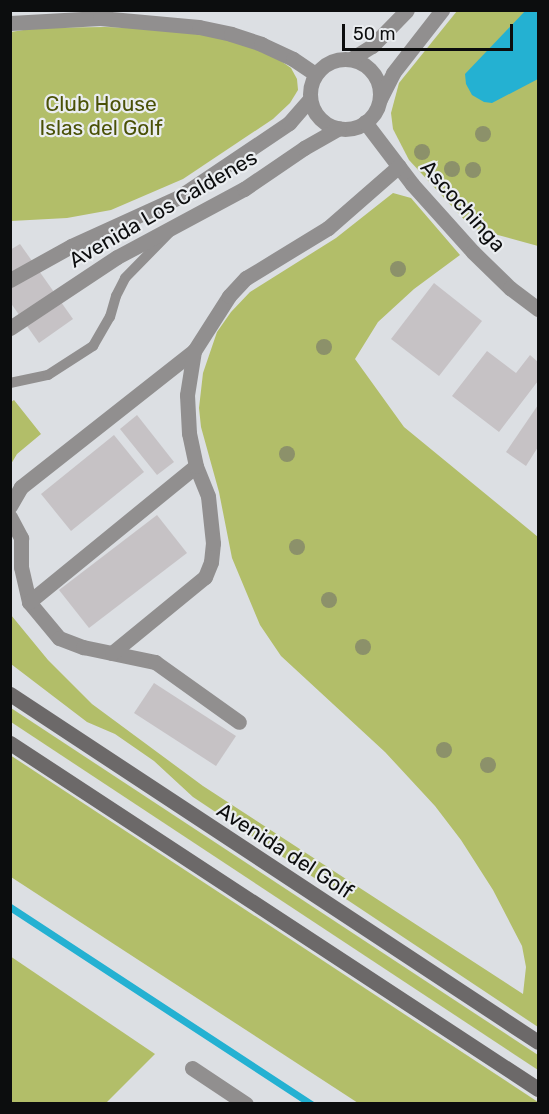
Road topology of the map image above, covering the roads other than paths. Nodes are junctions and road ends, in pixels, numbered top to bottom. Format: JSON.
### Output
{"nodes":[{"id":1,"x":407,"y":10,"type":"edge"},
{"id":2,"x":441,"y":10,"type":"edge"},
{"id":3,"x":10,"y":23,"type":"edge"},
{"id":4,"x":351,"y":59,"type":"junction"},
{"id":5,"x":315,"y":74,"type":"junction"},
{"id":6,"x":310,"y":99,"type":"junction"},
{"id":7,"x":380,"y":99,"type":"junction"},
{"id":8,"x":365,"y":122,"type":"junction"},
{"id":9,"x":339,"y":128,"type":"junction"},
{"id":10,"x":399,"y":166,"type":"junction"},
{"id":11,"x":177,"y":226,"type":"junction"},
{"id":12,"x":10,"y":280,"type":"edge"},
{"id":13,"x":538,"y":309,"type":"edge"},
{"id":14,"x":10,"y":328,"type":"edge"},
{"id":15,"x":194,"y":351,"type":"junction"},
{"id":16,"x":10,"y":383,"type":"edge"},
{"id":17,"x":196,"y":466,"type":"junction"},
{"id":18,"x":10,"y":506,"type":"edge"},
{"id":19,"x":10,"y":517,"type":"edge"},
{"id":20,"x":29,"y":602,"type":"junction"},
{"id":21,"x":112,"y":653,"type":"junction"},
{"id":22,"x":10,"y":687,"type":"edge"},
{"id":23,"x":16,"y":697,"type":"edge"},
{"id":24,"x":240,"y":722,"type":"dead end"},
{"id":25,"x":10,"y":742,"type":"edge"},
{"id":26,"x":538,"y":1042,"type":"edge"},
{"id":27,"x":192,"y":1068,"type":"dead end"},
{"id":28,"x":538,"y":1089,"type":"edge"},
{"id":29,"x":246,"y":1104,"type":"edge"}],
"edges":[{"from":1,"to":4,"type":"street"},
{"from":2,"to":7,"type":"street"},
{"from":3,"to":5,"type":"street"},
{"from":4,"to":5,"type":"street"},
{"from":4,"to":7,"type":"street"},
{"from":5,"to":6,"type":"street"},
{"from":6,"to":9,"type":"street"},
{"from":6,"to":12,"type":"street","name":"Avenida Los Caldenes"},
{"from":7,"to":8,"type":"street"},
{"from":8,"to":9,"type":"street"},
{"from":8,"to":10,"type":"street","name":"Ascochinga"},
{"from":9,"to":11,"type":"street","name":"Avenida Los Caldenes"},
{"from":10,"to":13,"type":"street","name":"Ascochinga"},
{"from":10,"to":15,"type":"street"},
{"from":11,"to":14,"type":"street","name":"Avenida Los Caldenes"},
{"from":11,"to":16,"type":"lane"},
{"from":15,"to":17,"type":"street"},
{"from":15,"to":18,"type":"street"},
{"from":17,"to":20,"type":"street"},
{"from":17,"to":21,"type":"street"},
{"from":19,"to":20,"type":"street"},
{"from":20,"to":21,"type":"street"},
{"from":21,"to":24,"type":"street"},
{"from":22,"to":23,"type":"street"},
{"from":23,"to":26,"type":"street","name":"Avenida del Golf"},
{"from":25,"to":28,"type":"street"},
{"from":27,"to":29,"type":"street"}]}
